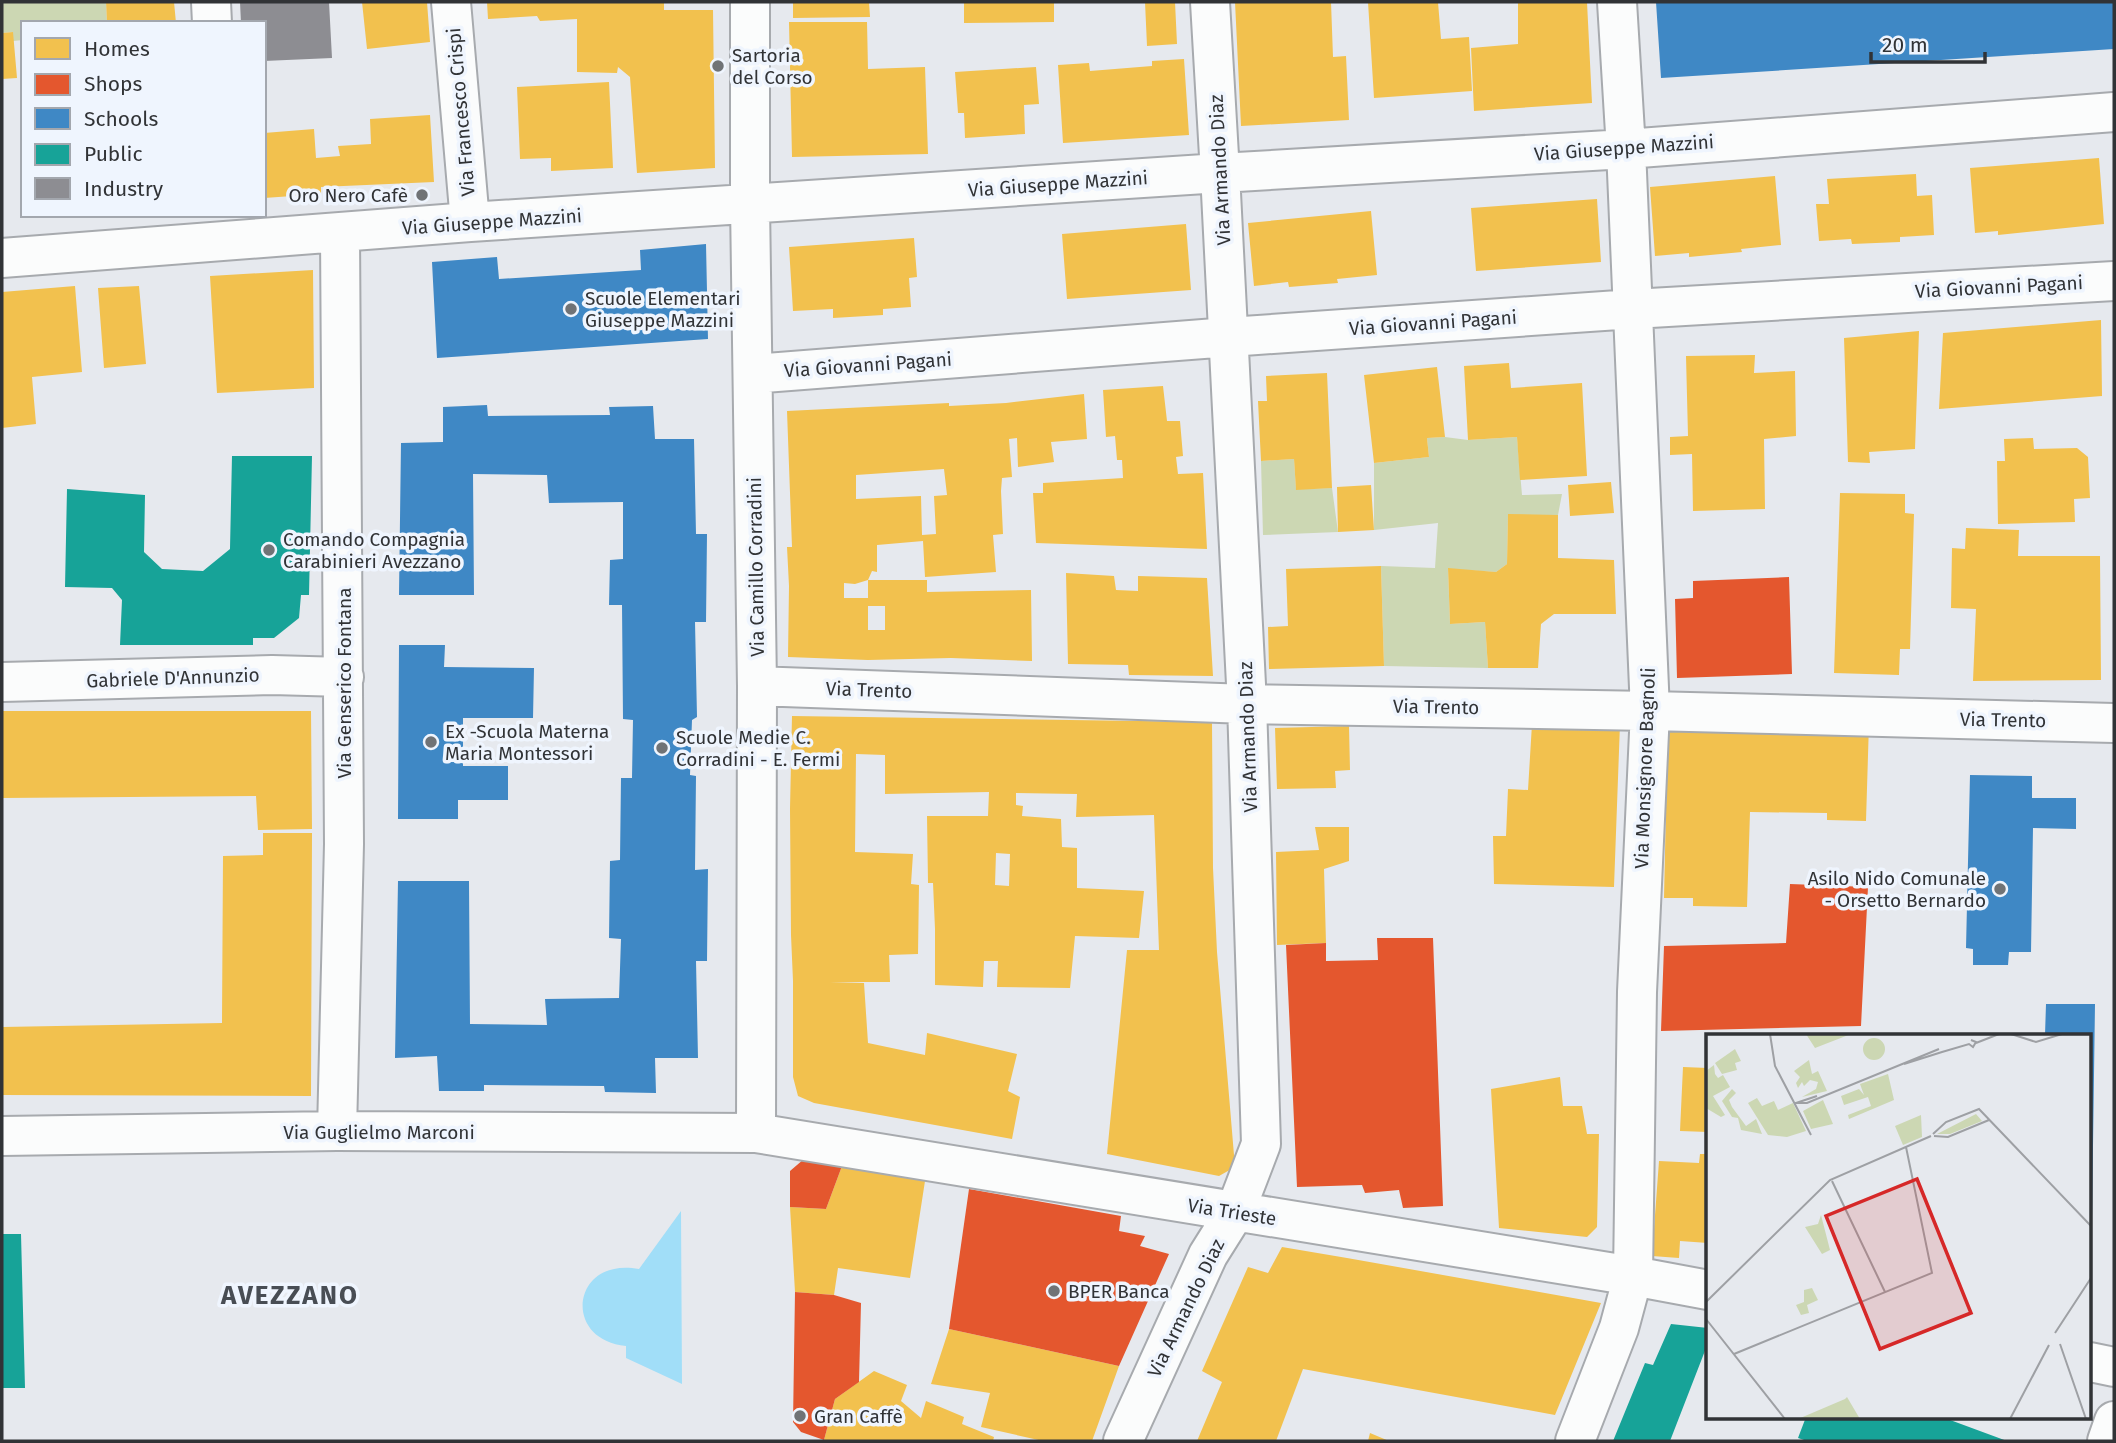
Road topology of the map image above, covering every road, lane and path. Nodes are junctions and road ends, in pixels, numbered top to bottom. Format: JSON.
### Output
{"nodes":[{"id":1,"x":211,"y":2,"type":"edge"},
{"id":2,"x":452,"y":2,"type":"edge"},
{"id":3,"x":750,"y":2,"type":"edge"},
{"id":4,"x":1210,"y":2,"type":"edge"},
{"id":5,"x":1617,"y":2,"type":"edge"},
{"id":6,"x":212,"y":21,"type":"edge"},
{"id":7,"x":2114,"y":112,"type":"edge"},
{"id":8,"x":1626,"y":149,"type":"junction"},
{"id":9,"x":1220,"y":173,"type":"junction"},
{"id":10,"x":750,"y":204,"type":"junction"},
{"id":11,"x":470,"y":222,"type":"junction"},
{"id":12,"x":231,"y":228,"type":"edge"},
{"id":13,"x":340,"y":234,"type":"junction"},
{"id":14,"x":2,"y":258,"type":"edge"},
{"id":15,"x":2114,"y":281,"type":"edge"},
{"id":16,"x":1633,"y":309,"type":"junction"},
{"id":17,"x":1229,"y":337,"type":"junction"},
{"id":18,"x":753,"y":374,"type":"junction"},
{"id":19,"x":344,"y":677,"type":"junction"},
{"id":20,"x":2,"y":682,"type":"edge"},
{"id":21,"x":757,"y":686,"type":"junction"},
{"id":22,"x":1247,"y":704,"type":"junction"},
{"id":23,"x":1650,"y":711,"type":"junction"},
{"id":24,"x":2114,"y":723,"type":"edge"},
{"id":25,"x":337,"y":1131,"type":"junction"},
{"id":26,"x":757,"y":1133,"type":"junction"},
{"id":27,"x":2,"y":1136,"type":"edge"},
{"id":28,"x":1235,"y":1212,"type":"junction"},
{"id":29,"x":1633,"y":1276,"type":"junction"},
{"id":30,"x":1706,"y":1290,"type":"edge"},
{"id":31,"x":2092,"y":1363,"type":"edge"},
{"id":32,"x":2114,"y":1367,"type":"edge"},
{"id":33,"x":2114,"y":1421,"type":"edge"},
{"id":34,"x":1123,"y":1441,"type":"edge"},
{"id":35,"x":1575,"y":1441,"type":"edge"},
{"id":36,"x":2107,"y":1441,"type":"edge"}],
"edges":[{"from":1,"to":6,"type":"street"},
{"from":2,"to":11,"type":"street","name":"Via Francesco Crispi"},
{"from":3,"to":10,"type":"street","name":"Via Camillo Corradini"},
{"from":4,"to":9,"type":"street","name":"Via Armando Diaz"},
{"from":5,"to":8,"type":"street","name":"Via Monsignore Bagnoli"},
{"from":7,"to":8,"type":"street","name":"Via Giuseppe Mazzini"},
{"from":8,"to":9,"type":"street","name":"Via Giuseppe Mazzini"},
{"from":8,"to":16,"type":"street","name":"Via Monsignore Bagnoli"},
{"from":9,"to":10,"type":"street","name":"Via Giuseppe Mazzini"},
{"from":9,"to":17,"type":"street","name":"Via Armando Diaz"},
{"from":10,"to":11,"type":"street","name":"Via Giuseppe Mazzini"},
{"from":10,"to":18,"type":"street","name":"Via Camillo Corradini"},
{"from":11,"to":13,"type":"street","name":"Via Giuseppe Mazzini"},
{"from":12,"to":13,"type":"street","name":"Via Giuseppe Mazzini"},
{"from":12,"to":14,"type":"street","name":"Via Giuseppe Mazzini"},
{"from":13,"to":19,"type":"street","name":"Via Genserico Fontana"},
{"from":15,"to":16,"type":"street","name":"Via Giovanni Pagani"},
{"from":16,"to":17,"type":"street","name":"Via Giovanni Pagani"},
{"from":16,"to":23,"type":"street","name":"Via Monsignore Bagnoli"},
{"from":17,"to":18,"type":"street","name":"Via Giovanni Pagani"},
{"from":17,"to":22,"type":"street","name":"Via Armando Diaz"},
{"from":18,"to":21,"type":"street","name":"Via Camillo Corradini"},
{"from":19,"to":20,"type":"street","name":"Gabriele D'Annunzio"},
{"from":19,"to":25,"type":"street","name":"Via Genserico Fontana"},
{"from":21,"to":22,"type":"street","name":"Via Trento"},
{"from":21,"to":26,"type":"street","name":"Via Camillo Corradini"},
{"from":22,"to":23,"type":"street","name":"Via Trento"},
{"from":22,"to":28,"type":"street","name":"Via Armando Diaz"},
{"from":23,"to":24,"type":"street","name":"Via Trento"},
{"from":23,"to":29,"type":"street","name":"Via Monsignore Bagnoli"},
{"from":25,"to":26,"type":"street","name":"Via Guglielmo Marconi"},
{"from":25,"to":27,"type":"street","name":"Via Guglielmo Marconi"},
{"from":26,"to":28,"type":"street","name":"Via Trieste"},
{"from":28,"to":29,"type":"street","name":"Via Trieste"},
{"from":28,"to":34,"type":"street","name":"Via Armando Diaz"},
{"from":29,"to":30,"type":"street","name":"Via Trieste"},
{"from":29,"to":35,"type":"street","name":"Via Monsignore Bagnoli"},
{"from":31,"to":32,"type":"street"},
{"from":33,"to":36,"type":"street"}]}
